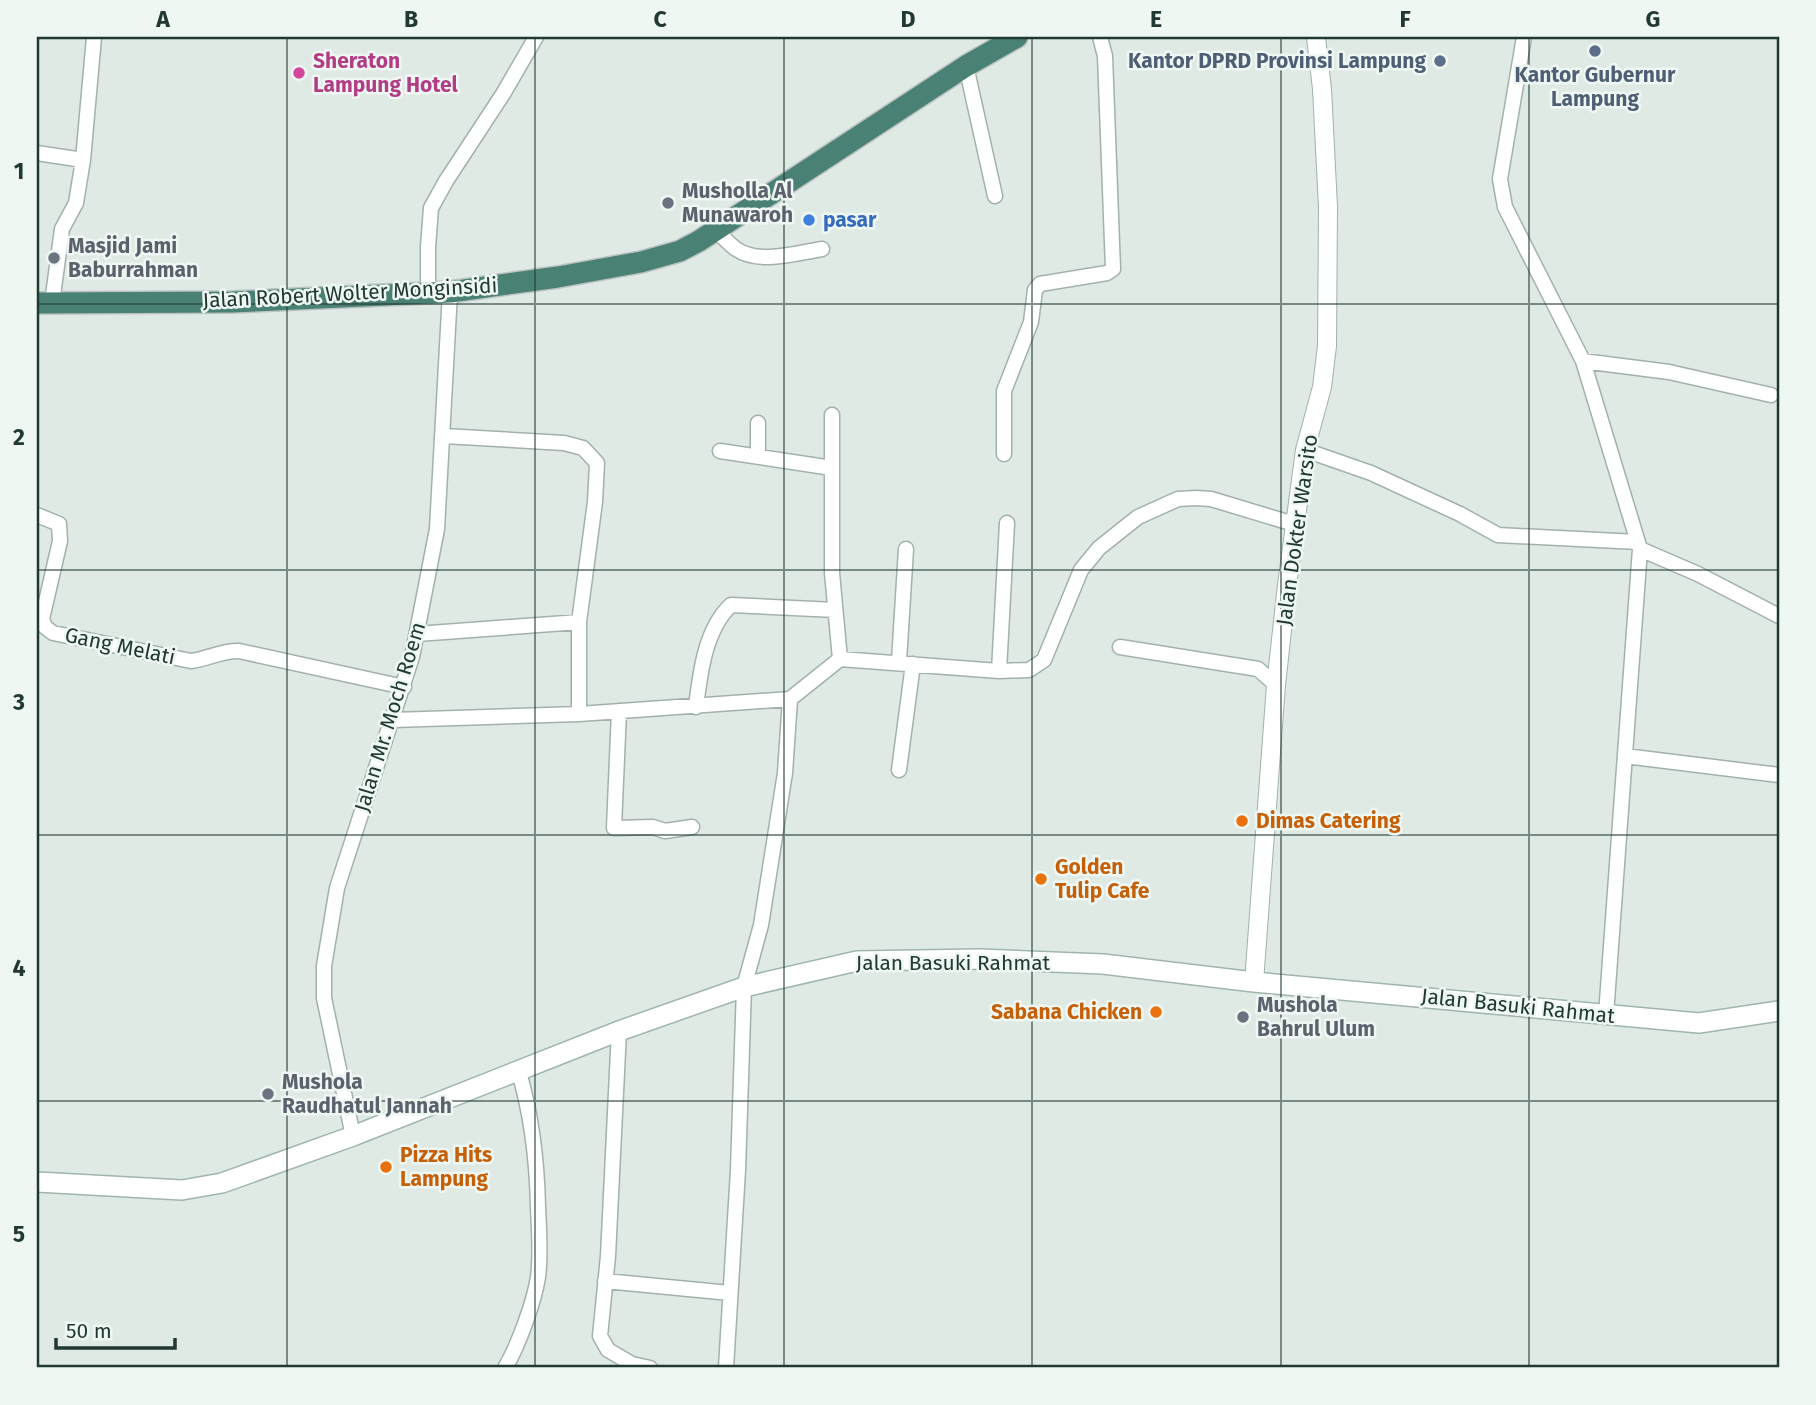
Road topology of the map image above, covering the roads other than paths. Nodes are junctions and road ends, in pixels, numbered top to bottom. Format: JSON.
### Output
{"nodes":[{"id":1,"x":93,"y":37,"type":"edge"},
{"id":2,"x":536,"y":37,"type":"edge"},
{"id":3,"x":1017,"y":37,"type":"edge"},
{"id":4,"x":1100,"y":37,"type":"edge"},
{"id":5,"x":1316,"y":37,"type":"edge"},
{"id":6,"x":1524,"y":37,"type":"edge"},
{"id":7,"x":966,"y":66,"type":"junction"},
{"id":8,"x":37,"y":153,"type":"edge"},
{"id":9,"x":83,"y":160,"type":"junction"},
{"id":10,"x":995,"y":196,"type":"dead end"},
{"id":11,"x":716,"y":230,"type":"junction"},
{"id":12,"x":822,"y":249,"type":"dead end"},
{"id":13,"x":450,"y":292,"type":"junction"},
{"id":14,"x":428,"y":293,"type":"junction"},
{"id":15,"x":44,"y":303,"type":"edge"},
{"id":16,"x":1583,"y":361,"type":"junction"},
{"id":17,"x":1771,"y":395,"type":"dead end"},
{"id":18,"x":832,"y":415,"type":"dead end"},
{"id":19,"x":758,"y":423,"type":"dead end"},
{"id":20,"x":444,"y":436,"type":"junction"},
{"id":21,"x":1305,"y":450,"type":"junction"},
{"id":22,"x":720,"y":451,"type":"dead end"},
{"id":23,"x":1004,"y":454,"type":"dead end"},
{"id":24,"x":758,"y":457,"type":"junction"},
{"id":25,"x":832,"y":468,"type":"junction"},
{"id":26,"x":37,"y":515,"type":"edge"},
{"id":27,"x":1007,"y":523,"type":"dead end"},
{"id":28,"x":1294,"y":524,"type":"junction"},
{"id":29,"x":1639,"y":545,"type":"junction"},
{"id":30,"x":906,"y":549,"type":"dead end"},
{"id":31,"x":835,"y":610,"type":"junction"},
{"id":32,"x":1779,"y":616,"type":"edge"},
{"id":33,"x":579,"y":622,"type":"junction"},
{"id":34,"x":417,"y":634,"type":"junction"},
{"id":35,"x":1120,"y":647,"type":"dead end"},
{"id":36,"x":840,"y":659,"type":"junction"},
{"id":37,"x":906,"y":663,"type":"junction"},
{"id":38,"x":999,"y":670,"type":"junction"},
{"id":39,"x":1276,"y":685,"type":"junction"},
{"id":40,"x":404,"y":687,"type":"junction"},
{"id":41,"x":790,"y":699,"type":"junction"},
{"id":42,"x":696,"y":707,"type":"junction"},
{"id":43,"x":619,"y":711,"type":"junction"},
{"id":44,"x":579,"y":714,"type":"junction"},
{"id":45,"x":393,"y":720,"type":"junction"},
{"id":46,"x":1625,"y":756,"type":"junction"},
{"id":47,"x":899,"y":770,"type":"dead end"},
{"id":48,"x":1779,"y":775,"type":"edge"},
{"id":49,"x":692,"y":827,"type":"dead end"},
{"id":50,"x":1254,"y":982,"type":"junction"},
{"id":51,"x":744,"y":987,"type":"junction"},
{"id":52,"x":1779,"y":1011,"type":"edge"},
{"id":53,"x":1606,"y":1015,"type":"junction"},
{"id":54,"x":619,"y":1031,"type":"junction"},
{"id":55,"x":518,"y":1069,"type":"junction"},
{"id":56,"x":353,"y":1136,"type":"junction"},
{"id":57,"x":37,"y":1182,"type":"edge"},
{"id":58,"x":605,"y":1281,"type":"junction"},
{"id":59,"x":730,"y":1293,"type":"junction"},
{"id":60,"x":505,"y":1368,"type":"edge"},
{"id":61,"x":650,"y":1368,"type":"edge"},
{"id":62,"x":726,"y":1368,"type":"edge"}],
"edges":[{"from":1,"to":9,"type":"street"},
{"from":2,"to":14,"type":"street"},
{"from":3,"to":7,"type":"highway","name":"Jalan Robert Wolter Monginsidi"},
{"from":4,"to":23,"type":"street"},
{"from":5,"to":21,"type":"street","name":"Jalan Dokter Warsito"},
{"from":6,"to":16,"type":"street"},
{"from":7,"to":10,"type":"street"},
{"from":7,"to":11,"type":"highway","name":"Jalan Robert Wolter Monginsidi"},
{"from":8,"to":9,"type":"street"},
{"from":9,"to":15,"type":"street"},
{"from":11,"to":12,"type":"street"},
{"from":11,"to":13,"type":"highway","name":"Jalan Robert Wolter Monginsidi"},
{"from":13,"to":14,"type":"highway","name":"Jalan Robert Wolter Monginsidi"},
{"from":13,"to":20,"type":"street","name":"Jalan Mr. Moch Roem"},
{"from":14,"to":15,"type":"highway","name":"Jalan Robert Wolter Monginsidi"},
{"from":16,"to":17,"type":"street"},
{"from":16,"to":29,"type":"street"},
{"from":18,"to":25,"type":"street"},
{"from":19,"to":24,"type":"street"},
{"from":20,"to":33,"type":"street"},
{"from":20,"to":34,"type":"street","name":"Jalan Mr. Moch Roem"},
{"from":21,"to":28,"type":"street","name":"Jalan Dokter Warsito"},
{"from":21,"to":29,"type":"street"},
{"from":22,"to":24,"type":"street"},
{"from":24,"to":25,"type":"street"},
{"from":25,"to":31,"type":"street"},
{"from":26,"to":40,"type":"street","name":"Gang Melati"},
{"from":27,"to":38,"type":"street"},
{"from":28,"to":38,"type":"street"},
{"from":28,"to":39,"type":"street","name":"Jalan Dokter Warsito"},
{"from":29,"to":32,"type":"street"},
{"from":29,"to":46,"type":"street"},
{"from":30,"to":37,"type":"street"},
{"from":31,"to":36,"type":"street"},
{"from":31,"to":42,"type":"street"},
{"from":33,"to":34,"type":"street"},
{"from":33,"to":44,"type":"street"},
{"from":34,"to":40,"type":"street","name":"Jalan Mr. Moch Roem"},
{"from":35,"to":39,"type":"street"},
{"from":36,"to":37,"type":"street"},
{"from":36,"to":41,"type":"street"},
{"from":37,"to":38,"type":"street"},
{"from":37,"to":47,"type":"street"},
{"from":39,"to":50,"type":"street","name":"Jalan Dokter Warsito"},
{"from":40,"to":45,"type":"street","name":"Jalan Mr. Moch Roem"},
{"from":41,"to":42,"type":"street"},
{"from":41,"to":51,"type":"street"},
{"from":42,"to":43,"type":"street"},
{"from":43,"to":44,"type":"street"},
{"from":43,"to":49,"type":"street"},
{"from":44,"to":45,"type":"street"},
{"from":45,"to":56,"type":"street","name":"Jalan Mr. Moch Roem"},
{"from":46,"to":48,"type":"street"},
{"from":46,"to":53,"type":"street"},
{"from":50,"to":51,"type":"main road","name":"Jalan Basuki Rahmat"},
{"from":50,"to":53,"type":"main road","name":"Jalan Basuki Rahmat"},
{"from":51,"to":54,"type":"main road","name":"Jalan Basuki Rahmat"},
{"from":51,"to":59,"type":"street"},
{"from":52,"to":53,"type":"main road","name":"Jalan Basuki Rahmat"},
{"from":54,"to":55,"type":"main road","name":"Jalan Basuki Rahmat"},
{"from":54,"to":58,"type":"street"},
{"from":55,"to":56,"type":"main road","name":"Jalan Basuki Rahmat"},
{"from":55,"to":60,"type":"street"},
{"from":56,"to":57,"type":"main road","name":"Jalan Basuki Rahmat"},
{"from":58,"to":59,"type":"street"},
{"from":58,"to":61,"type":"street"},
{"from":59,"to":62,"type":"street"}]}
